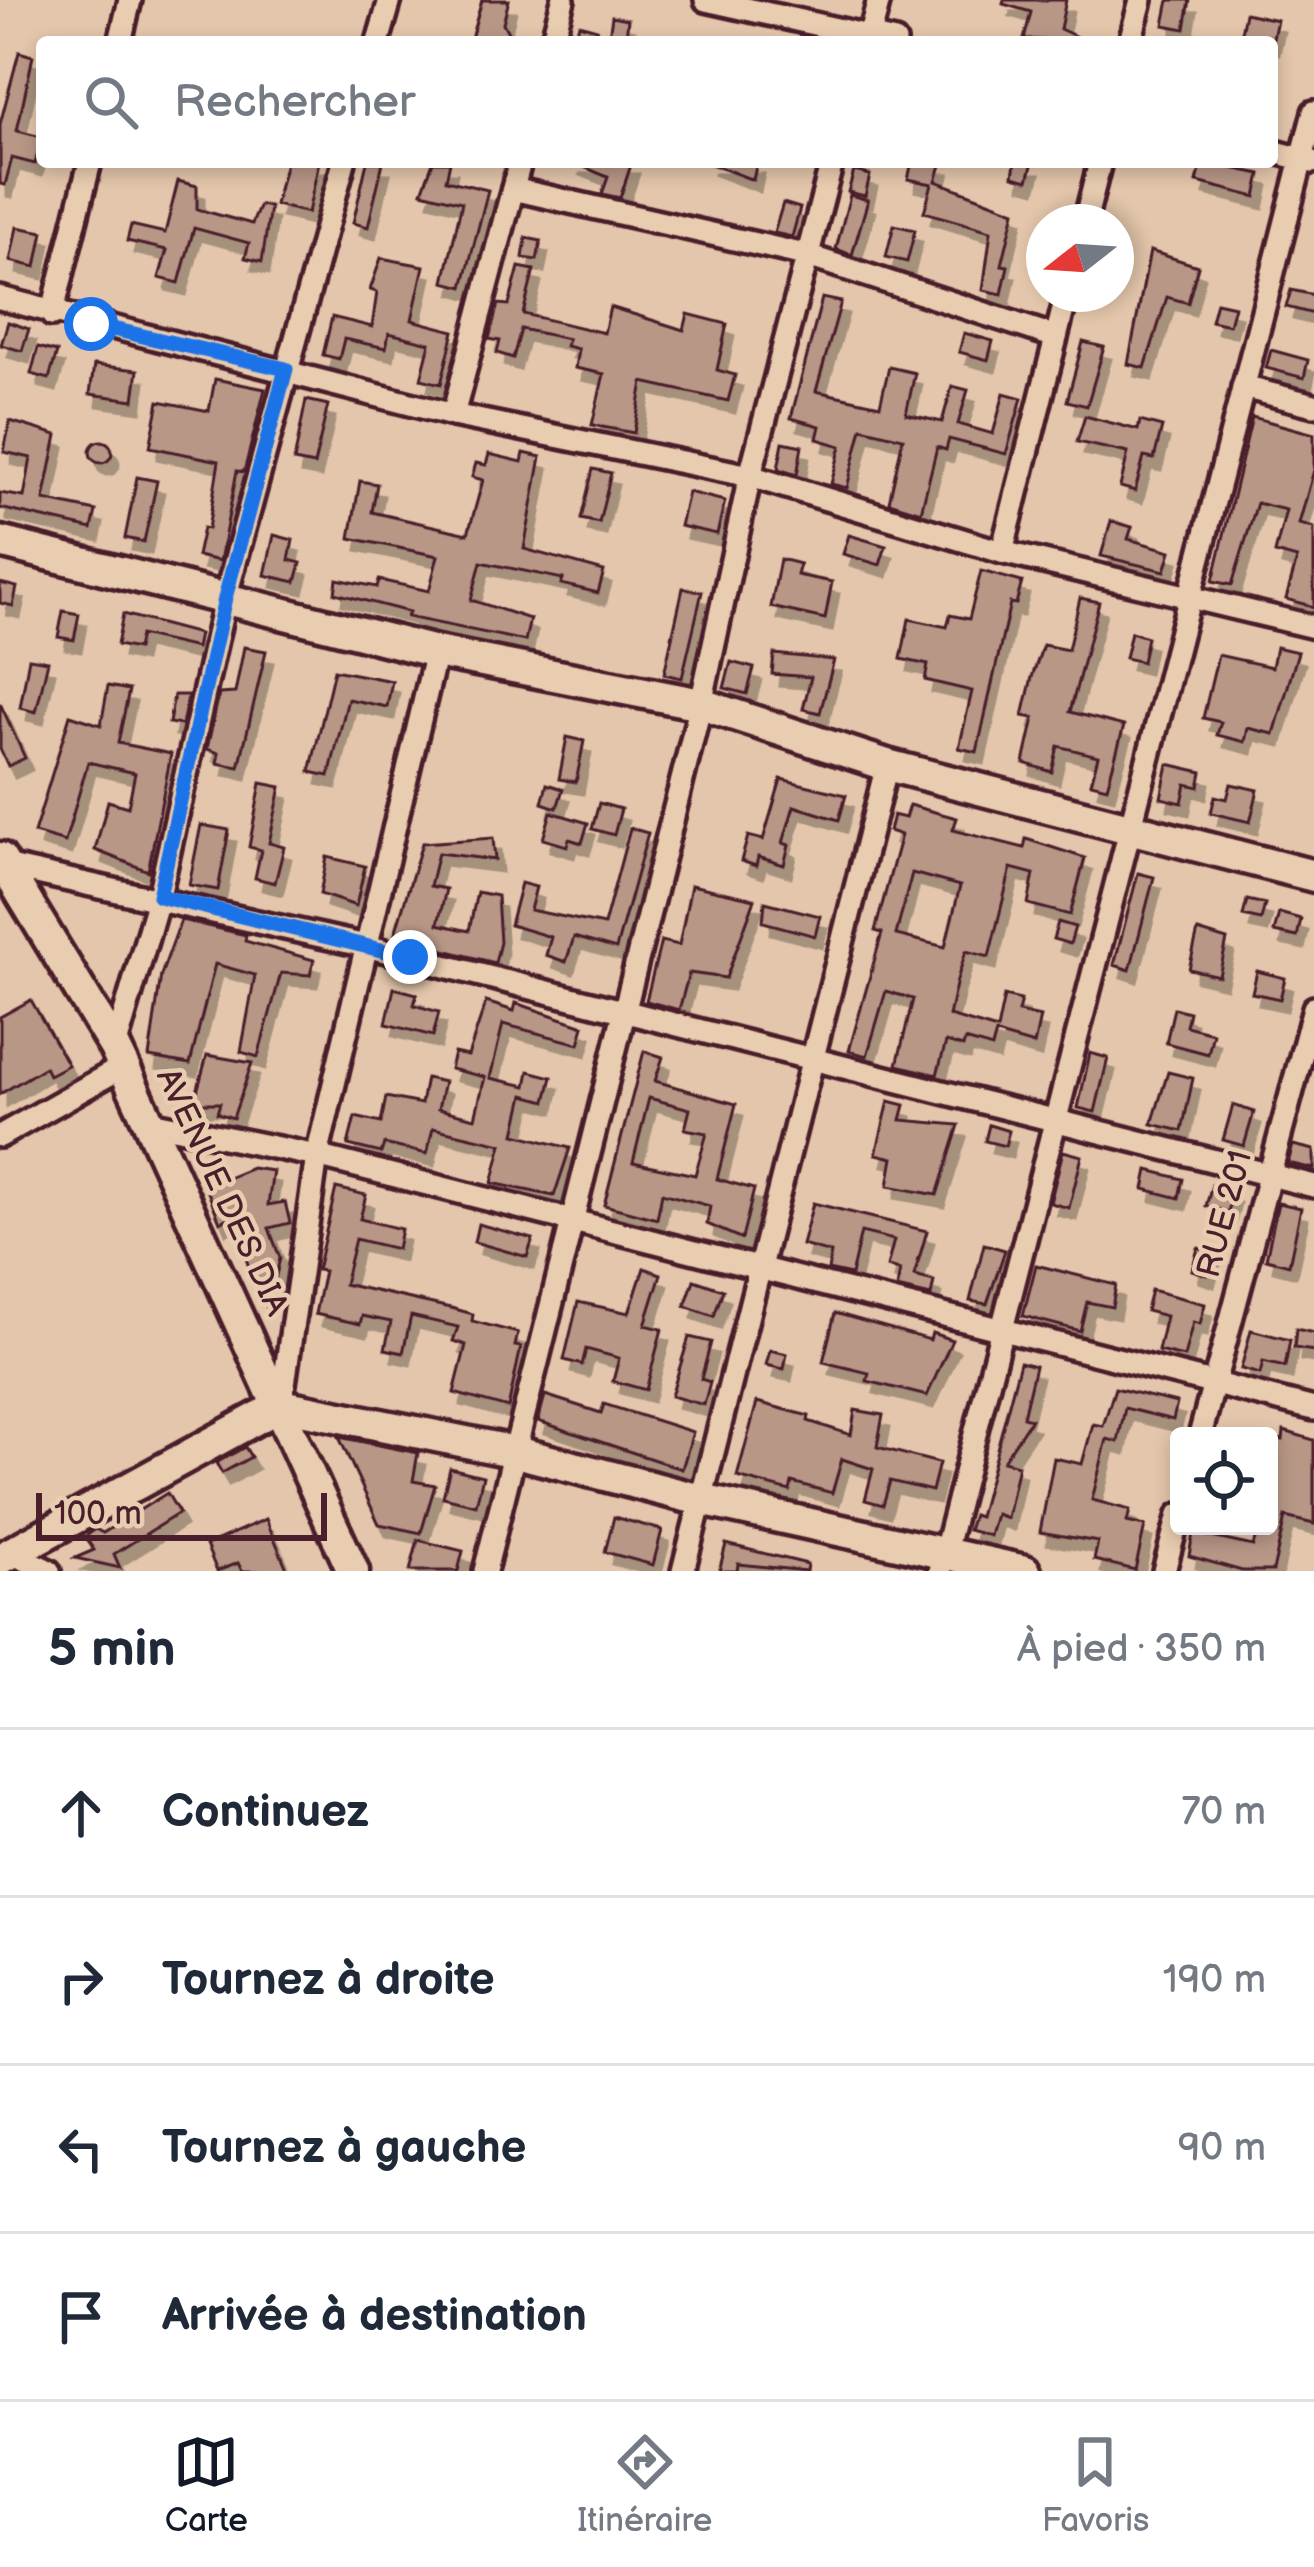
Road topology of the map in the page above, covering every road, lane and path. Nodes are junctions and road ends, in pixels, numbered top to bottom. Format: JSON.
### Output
{"nodes":[{"id":1,"x":130,"y":0,"type":"edge"},
{"id":2,"x":390,"y":0,"type":"edge"},
{"id":3,"x":563,"y":0,"type":"edge"},
{"id":4,"x":706,"y":0,"type":"edge"},
{"id":5,"x":879,"y":0,"type":"edge"},
{"id":6,"x":1141,"y":0,"type":"edge"},
{"id":7,"x":121,"y":36,"type":"edge"},
{"id":8,"x":380,"y":36,"type":"edge"},
{"id":9,"x":554,"y":36,"type":"edge"},
{"id":10,"x":860,"y":36,"type":"edge"},
{"id":11,"x":870,"y":36,"type":"edge"},
{"id":12,"x":1132,"y":36,"type":"edge"},
{"id":13,"x":1314,"y":112,"type":"edge"},
{"id":14,"x":1278,"y":152,"type":"edge"},
{"id":15,"x":1308,"y":160,"type":"edge"},
{"id":16,"x":89,"y":168,"type":"edge"},
{"id":17,"x":342,"y":168,"type":"edge"},
{"id":18,"x":518,"y":168,"type":"edge"},
{"id":19,"x":830,"y":168,"type":"edge"},
{"id":20,"x":1098,"y":168,"type":"edge"},
{"id":21,"x":513,"y":189,"type":"junction"},
{"id":22,"x":1090,"y":204,"type":"edge"},
{"id":23,"x":805,"y":256,"type":"junction"},
{"id":24,"x":0,"y":298,"type":"edge"},
{"id":25,"x":1062,"y":312,"type":"edge"},
{"id":26,"x":52,"y":315,"type":"junction"},
{"id":27,"x":1056,"y":338,"type":"junction"},
{"id":28,"x":286,"y":369,"type":"junction"},
{"id":29,"x":1243,"y":387,"type":"junction"},
{"id":30,"x":1314,"y":405,"type":"edge"},
{"id":31,"x":453,"y":415,"type":"junction"},
{"id":32,"x":750,"y":476,"type":"junction"},
{"id":33,"x":0,"y":542,"type":"edge"},
{"id":34,"x":1003,"y":552,"type":"junction"},
{"id":35,"x":1189,"y":597,"type":"junction"},
{"id":36,"x":225,"y":598,"type":"junction"},
{"id":37,"x":1314,"y":627,"type":"edge"},
{"id":38,"x":436,"y":652,"type":"junction"},
{"id":39,"x":700,"y":704,"type":"junction"},
{"id":40,"x":887,"y":764,"type":"junction"},
{"id":41,"x":1130,"y":830,"type":"junction"},
{"id":42,"x":1,"y":862,"type":"edge"},
{"id":43,"x":1314,"y":876,"type":"edge"},
{"id":44,"x":159,"y":896,"type":"junction"},
{"id":45,"x":366,"y":946,"type":"junction"},
{"id":46,"x":1314,"y":1009,"type":"edge"},
{"id":47,"x":626,"y":1011,"type":"junction"},
{"id":48,"x":120,"y":1057,"type":"junction"},
{"id":49,"x":812,"y":1061,"type":"junction"},
{"id":50,"x":150,"y":1122,"type":"junction"},
{"id":51,"x":1055,"y":1122,"type":"junction"},
{"id":52,"x":0,"y":1136,"type":"edge"},
{"id":53,"x":317,"y":1156,"type":"junction"},
{"id":54,"x":1269,"y":1175,"type":"junction"},
{"id":55,"x":1314,"y":1186,"type":"edge"},
{"id":56,"x":572,"y":1222,"type":"junction"},
{"id":57,"x":760,"y":1270,"type":"junction"},
{"id":58,"x":1001,"y":1332,"type":"junction"},
{"id":59,"x":1214,"y":1385,"type":"junction"},
{"id":60,"x":281,"y":1405,"type":"junction"},
{"id":61,"x":1314,"y":1409,"type":"edge"},
{"id":62,"x":1202,"y":1427,"type":"edge"},
{"id":63,"x":517,"y":1452,"type":"junction"},
{"id":64,"x":701,"y":1500,"type":"junction"},
{"id":65,"x":1174,"y":1535,"type":"edge"},
{"id":66,"x":942,"y":1561,"type":"edge"},
{"id":67,"x":10,"y":1562,"type":"edge"},
{"id":68,"x":49,"y":1571,"type":"edge"},
{"id":69,"x":353,"y":1571,"type":"edge"},
{"id":70,"x":485,"y":1571,"type":"edge"},
{"id":71,"x":683,"y":1571,"type":"edge"},
{"id":72,"x":1025,"y":1571,"type":"edge"},
{"id":73,"x":1164,"y":1571,"type":"edge"}],
"edges":[{"from":1,"to":7,"type":"street"},
{"from":2,"to":8,"type":"street"},
{"from":3,"to":9,"type":"street"},
{"from":4,"to":10,"type":"street"},
{"from":5,"to":11,"type":"street"},
{"from":6,"to":12,"type":"street"},
{"from":13,"to":15,"type":"street"},
{"from":14,"to":15,"type":"street"},
{"from":15,"to":29,"type":"street"},
{"from":16,"to":26,"type":"street"},
{"from":17,"to":28,"type":"street"},
{"from":18,"to":21,"type":"street"},
{"from":19,"to":23,"type":"street"},
{"from":20,"to":22,"type":"street"},
{"from":21,"to":23,"type":"street"},
{"from":21,"to":31,"type":"street"},
{"from":23,"to":27,"type":"street"},
{"from":23,"to":32,"type":"street"},
{"from":24,"to":26,"type":"street"},
{"from":25,"to":27,"type":"street"},
{"from":26,"to":28,"type":"street"},
{"from":27,"to":34,"type":"street"},
{"from":28,"to":31,"type":"street"},
{"from":28,"to":36,"type":"street"},
{"from":29,"to":30,"type":"street"},
{"from":29,"to":35,"type":"street"},
{"from":31,"to":32,"type":"street"},
{"from":32,"to":34,"type":"street"},
{"from":32,"to":39,"type":"street"},
{"from":33,"to":36,"type":"street"},
{"from":34,"to":35,"type":"street"},
{"from":35,"to":37,"type":"street"},
{"from":35,"to":41,"type":"street"},
{"from":36,"to":38,"type":"street"},
{"from":36,"to":44,"type":"street"},
{"from":38,"to":39,"type":"street"},
{"from":38,"to":45,"type":"street"},
{"from":39,"to":40,"type":"street"},
{"from":39,"to":47,"type":"street"},
{"from":40,"to":41,"type":"street"},
{"from":40,"to":49,"type":"street"},
{"from":41,"to":43,"type":"street"},
{"from":41,"to":51,"type":"street"},
{"from":42,"to":44,"type":"street"},
{"from":42,"to":48,"type":"street","name":"AVENUE DES DIA"},
{"from":44,"to":45,"type":"street"},
{"from":44,"to":48,"type":"street"},
{"from":45,"to":47,"type":"street"},
{"from":45,"to":53,"type":"street"},
{"from":46,"to":54,"type":"street","name":"RUE 201"},
{"from":47,"to":49,"type":"street"},
{"from":47,"to":56,"type":"street"},
{"from":48,"to":50,"type":"street","name":"AVENUE DES DIA"},
{"from":48,"to":52,"type":"street"},
{"from":49,"to":51,"type":"street"},
{"from":49,"to":57,"type":"street"},
{"from":50,"to":53,"type":"street"},
{"from":50,"to":60,"type":"street","name":"AVENUE DES DIA"},
{"from":51,"to":54,"type":"street"},
{"from":51,"to":58,"type":"street"},
{"from":53,"to":56,"type":"street"},
{"from":53,"to":60,"type":"street"},
{"from":54,"to":55,"type":"street"},
{"from":54,"to":59,"type":"street","name":"RUE 201"},
{"from":56,"to":57,"type":"street"},
{"from":56,"to":63,"type":"street"},
{"from":57,"to":58,"type":"street"},
{"from":57,"to":64,"type":"street"},
{"from":58,"to":59,"type":"street"},
{"from":58,"to":66,"type":"street"},
{"from":59,"to":61,"type":"street"},
{"from":59,"to":62,"type":"street","name":"RUE 201"},
{"from":60,"to":63,"type":"street"},
{"from":60,"to":67,"type":"street"},
{"from":60,"to":69,"type":"street","name":"AVENUE DES DIA"},
{"from":63,"to":64,"type":"street"},
{"from":63,"to":70,"type":"street"},
{"from":64,"to":66,"type":"street"},
{"from":64,"to":71,"type":"street"},
{"from":65,"to":73,"type":"street"},
{"from":66,"to":72,"type":"street"},
{"from":67,"to":68,"type":"street"}]}
